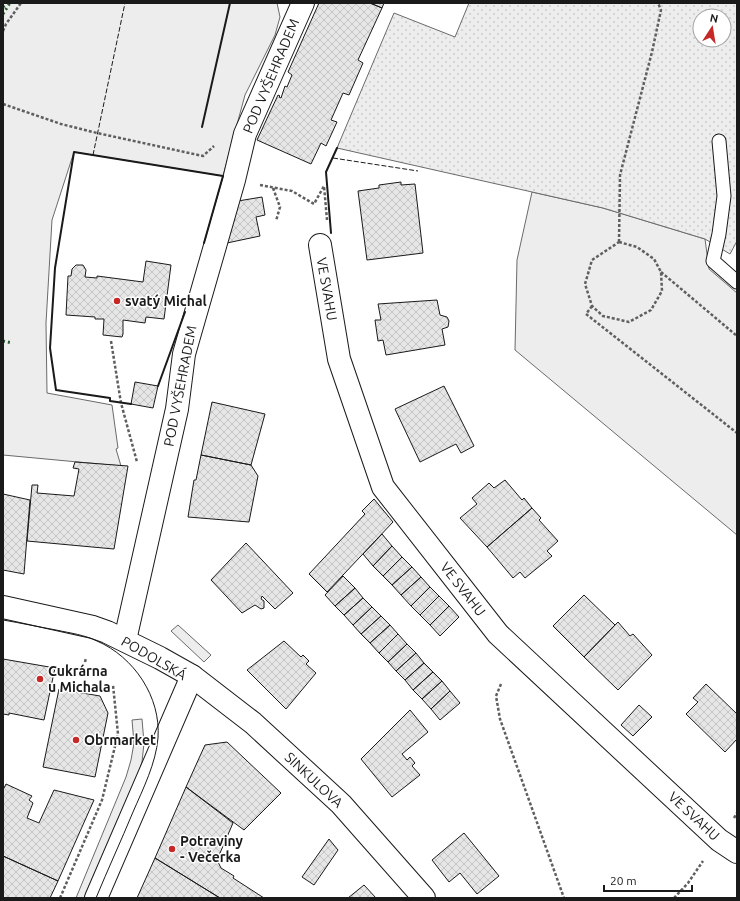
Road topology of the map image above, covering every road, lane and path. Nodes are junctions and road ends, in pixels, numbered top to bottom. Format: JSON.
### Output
{"nodes":[{"id":1,"x":21,"y":3,"type":"edge"},
{"id":2,"x":286,"y":3,"type":"edge"},
{"id":3,"x":303,"y":3,"type":"edge"},
{"id":4,"x":658,"y":3,"type":"edge"},
{"id":5,"x":293,"y":24,"type":"junction"},
{"id":6,"x":3,"y":31,"type":"edge"},
{"id":7,"x":3,"y":104,"type":"edge"},
{"id":8,"x":216,"y":140,"type":"dead end"},
{"id":9,"x":719,"y":141,"type":"dead end"},
{"id":10,"x":234,"y":180,"type":"junction"},
{"id":11,"x":273,"y":187,"type":"junction"},
{"id":12,"x":276,"y":221,"type":"dead end"},
{"id":13,"x":619,"y":242,"type":"junction"},
{"id":14,"x":320,"y":245,"type":"joint"},
{"id":15,"x":661,"y":272,"type":"junction"},
{"id":16,"x":737,"y":282,"type":"edge"},
{"id":17,"x":592,"y":306,"type":"junction"},
{"id":18,"x":737,"y":336,"type":"edge"},
{"id":19,"x":112,"y":341,"type":"dead end"},
{"id":20,"x":737,"y":433,"type":"edge"},
{"id":21,"x":138,"y":468,"type":"dead end"},
{"id":22,"x":3,"y":607,"type":"edge"},
{"id":23,"x":125,"y":640,"type":"junction"},
{"id":24,"x":86,"y":658,"type":"dead end"},
{"id":25,"x":85,"y":662,"type":"dead end"},
{"id":26,"x":192,"y":676,"type":"junction"},
{"id":27,"x":501,"y":684,"type":"dead end"},
{"id":28,"x":113,"y":685,"type":"dead end"},
{"id":29,"x":737,"y":852,"type":"edge"},
{"id":30,"x":705,"y":858,"type":"dead end"},
{"id":31,"x":60,"y":898,"type":"edge"},
{"id":32,"x":96,"y":898,"type":"edge"},
{"id":33,"x":424,"y":898,"type":"edge"},
{"id":34,"x":564,"y":898,"type":"edge"},
{"id":35,"x":674,"y":898,"type":"edge"}],
"edges":[{"from":1,"to":6,"type":"path"},
{"from":2,"to":5,"type":"street"},
{"from":3,"to":5,"type":"street","name":"POD VYŠEHRADEM"},
{"from":4,"to":13,"type":"path"},
{"from":5,"to":10,"type":"street","name":"POD VYŠEHRADEM"},
{"from":7,"to":8,"type":"path"},
{"from":9,"to":16,"type":"lane"},
{"from":10,"to":11,"type":"path"},
{"from":10,"to":23,"type":"street","name":"POD VYŠEHRADEM"},
{"from":11,"to":12,"type":"path"},
{"from":11,"to":14,"type":"path"},
{"from":13,"to":15,"type":"path"},
{"from":13,"to":17,"type":"path"},
{"from":14,"to":29,"type":"street","name":"VE SVAHU"},
{"from":15,"to":17,"type":"path"},
{"from":15,"to":18,"type":"path"},
{"from":17,"to":20,"type":"path"},
{"from":19,"to":21,"type":"path"},
{"from":22,"to":23,"type":"street","name":"PODOLSKÁ"},
{"from":23,"to":26,"type":"street","name":"PODOLSKÁ"},
{"from":24,"to":25,"type":"path"},
{"from":26,"to":32,"type":"street","name":"PODOLSKÁ"},
{"from":26,"to":33,"type":"street","name":"SINKULOVA"},
{"from":27,"to":34,"type":"path"},
{"from":28,"to":31,"type":"path"},
{"from":30,"to":35,"type":"path"}]}
